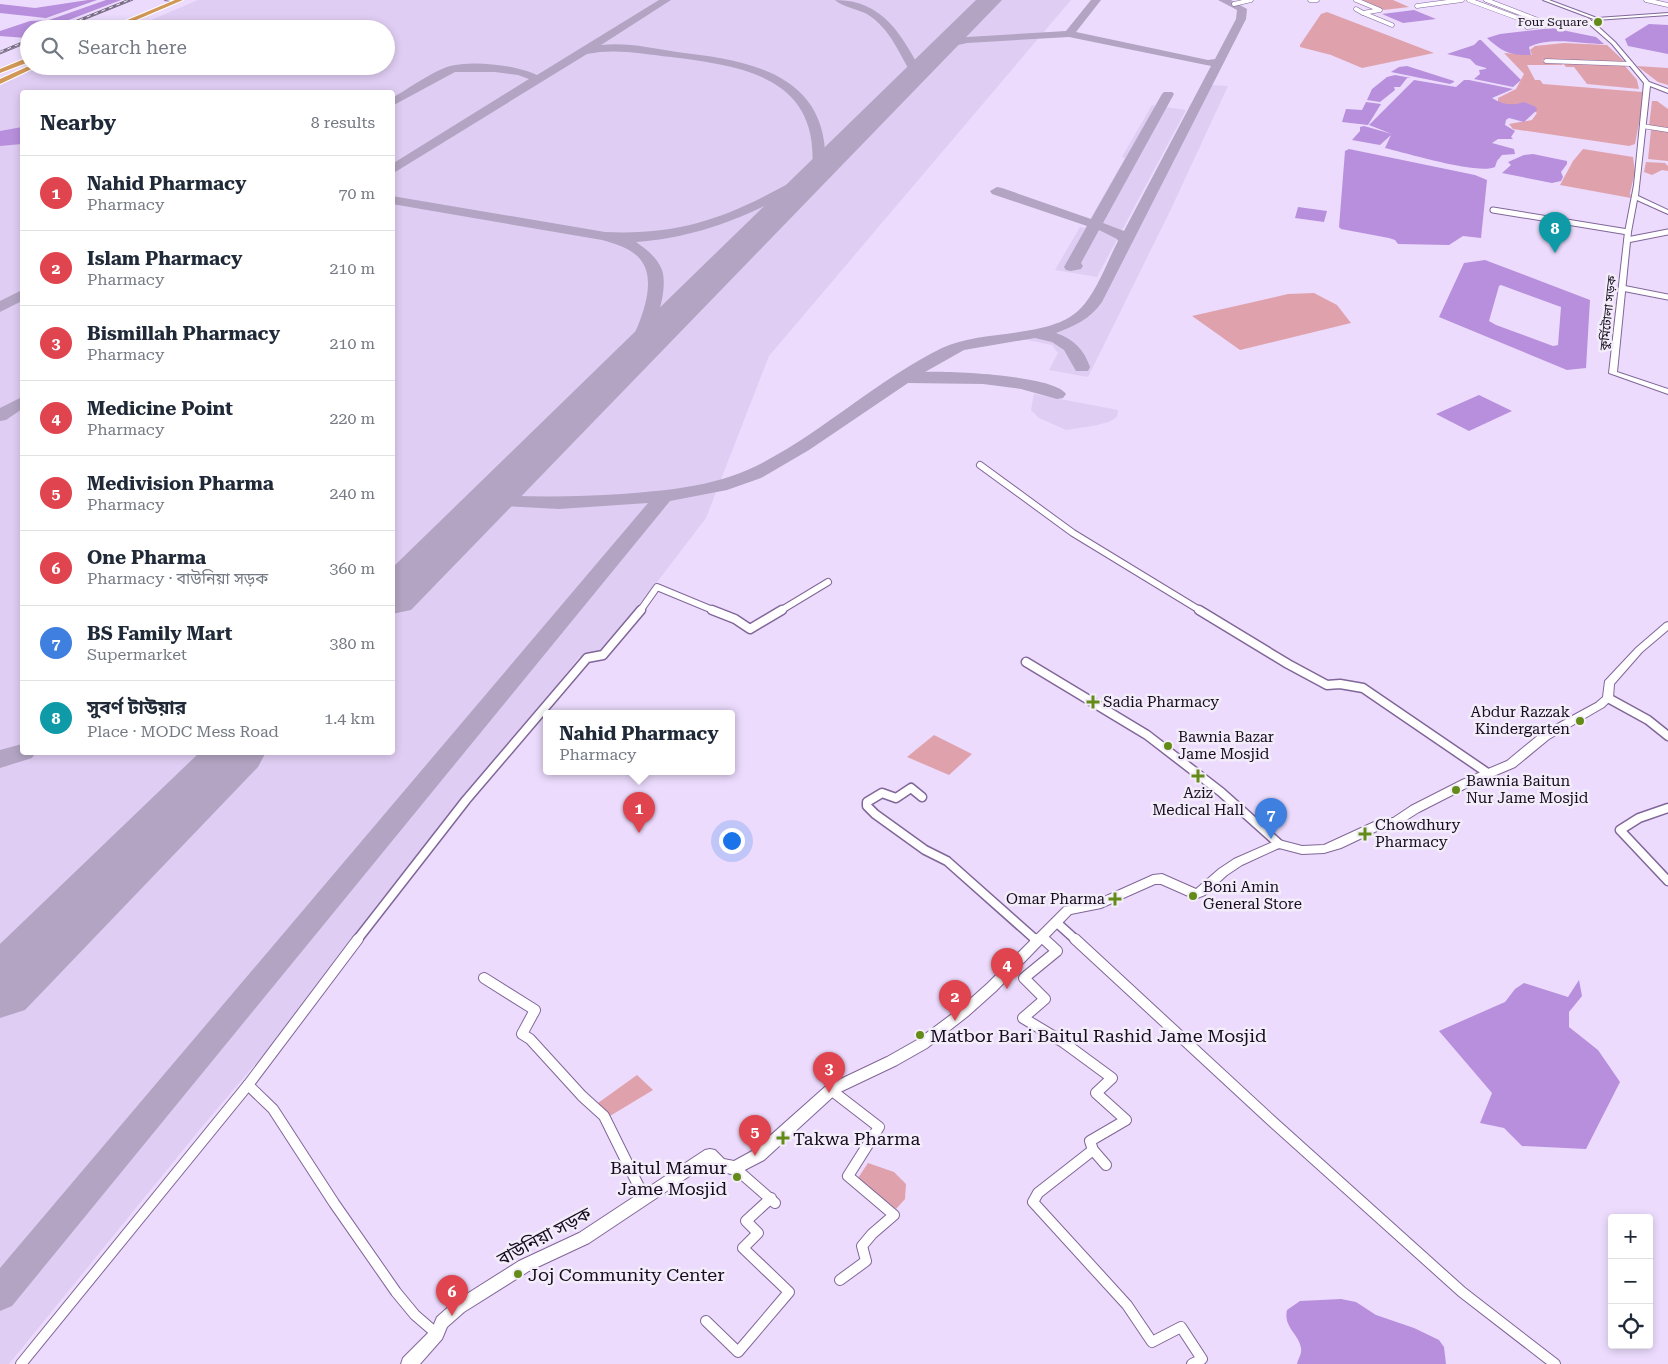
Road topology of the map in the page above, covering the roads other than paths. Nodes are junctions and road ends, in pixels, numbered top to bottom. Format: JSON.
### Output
{"nodes":[{"id":1,"x":167,"y":0,"type":"edge"},
{"id":2,"x":188,"y":0,"type":"edge"},
{"id":3,"x":1250,"y":0,"type":"edge"},
{"id":4,"x":1310,"y":0,"type":"edge"},
{"id":5,"x":1316,"y":0,"type":"edge"},
{"id":6,"x":1356,"y":0,"type":"edge"},
{"id":7,"x":1462,"y":0,"type":"edge"},
{"id":8,"x":1469,"y":0,"type":"edge"},
{"id":9,"x":1486,"y":0,"type":"edge"},
{"id":10,"x":1545,"y":0,"type":"edge"},
{"id":11,"x":1646,"y":0,"type":"edge"},
{"id":12,"x":178,"y":1,"type":"edge"},
{"id":13,"x":1234,"y":4,"type":"dead end"},
{"id":14,"x":1668,"y":5,"type":"edge"},
{"id":15,"x":1417,"y":6,"type":"dead end"},
{"id":16,"x":1356,"y":9,"type":"dead end"},
{"id":17,"x":1363,"y":13,"type":"junction"},
{"id":18,"x":1668,"y":14,"type":"edge"},
{"id":19,"x":131,"y":20,"type":"edge"},
{"id":20,"x":140,"y":20,"type":"edge"},
{"id":21,"x":1596,"y":21,"type":"junction"},
{"id":22,"x":1392,"y":25,"type":"dead end"},
{"id":23,"x":1527,"y":27,"type":"dead end"},
{"id":24,"x":1546,"y":61,"type":"dead end"},
{"id":25,"x":20,"y":64,"type":"edge"},
{"id":26,"x":1631,"y":64,"type":"junction"},
{"id":27,"x":0,"y":72,"type":"edge"},
{"id":28,"x":20,"y":73,"type":"edge"},
{"id":29,"x":0,"y":82,"type":"edge"},
{"id":30,"x":1647,"y":83,"type":"junction"},
{"id":31,"x":1668,"y":90,"type":"edge"},
{"id":32,"x":1642,"y":126,"type":"junction"},
{"id":33,"x":1668,"y":130,"type":"edge"},
{"id":34,"x":1635,"y":198,"type":"junction"},
{"id":35,"x":1493,"y":210,"type":"dead end"},
{"id":36,"x":1668,"y":212,"type":"edge"},
{"id":37,"x":1668,"y":232,"type":"edge"},
{"id":38,"x":1628,"y":236,"type":"junction"},
{"id":39,"x":1622,"y":288,"type":"junction"},
{"id":40,"x":1668,"y":296,"type":"edge"},
{"id":41,"x":1668,"y":392,"type":"edge"},
{"id":42,"x":980,"y":465,"type":"dead end"},
{"id":43,"x":828,"y":582,"type":"dead end"},
{"id":44,"x":1668,"y":625,"type":"edge"},
{"id":45,"x":1026,"y":662,"type":"dead end"},
{"id":46,"x":1608,"y":698,"type":"junction"},
{"id":47,"x":1668,"y":736,"type":"edge"},
{"id":48,"x":1489,"y":774,"type":"junction"},
{"id":49,"x":922,"y":796,"type":"dead end"},
{"id":50,"x":1668,"y":808,"type":"edge"},
{"id":51,"x":1279,"y":844,"type":"junction"},
{"id":52,"x":1668,"y":881,"type":"edge"},
{"id":53,"x":1056,"y":922,"type":"junction"},
{"id":54,"x":1039,"y":939,"type":"junction"},
{"id":55,"x":484,"y":978,"type":"dead end"},
{"id":56,"x":248,"y":1085,"type":"junction"},
{"id":57,"x":831,"y":1090,"type":"junction"},
{"id":58,"x":1093,"y":1150,"type":"junction"},
{"id":59,"x":1106,"y":1165,"type":"dead end"},
{"id":60,"x":735,"y":1168,"type":"junction"},
{"id":61,"x":645,"y":1199,"type":"junction"},
{"id":62,"x":840,"y":1280,"type":"dead end"},
{"id":63,"x":706,"y":1321,"type":"dead end"},
{"id":64,"x":437,"y":1334,"type":"junction"},
{"id":65,"x":21,"y":1364,"type":"edge"},
{"id":66,"x":409,"y":1364,"type":"edge"},
{"id":67,"x":1192,"y":1364,"type":"edge"},
{"id":68,"x":1555,"y":1364,"type":"edge"}],
"edges":[{"from":1,"to":12,"type":"street"},
{"from":2,"to":20,"type":"highway"},
{"from":3,"to":13,"type":"street"},
{"from":4,"to":5,"type":"street"},
{"from":6,"to":17,"type":"street"},
{"from":7,"to":15,"type":"street"},
{"from":8,"to":9,"type":"street"},
{"from":10,"to":21,"type":"street"},
{"from":11,"to":14,"type":"street"},
{"from":12,"to":19,"type":"highway"},
{"from":16,"to":17,"type":"street"},
{"from":17,"to":22,"type":"street"},
{"from":18,"to":21,"type":"street"},
{"from":21,"to":23,"type":"street"},
{"from":21,"to":26,"type":"street"},
{"from":24,"to":26,"type":"street"},
{"from":25,"to":27,"type":"highway"},
{"from":26,"to":30,"type":"street"},
{"from":28,"to":29,"type":"highway"},
{"from":30,"to":31,"type":"street"},
{"from":30,"to":32,"type":"street","name":"কুর্মিটোলা সড়ক"},
{"from":32,"to":33,"type":"street"},
{"from":32,"to":34,"type":"street","name":"কুর্মিটোলা সড়ক"},
{"from":34,"to":36,"type":"street"},
{"from":34,"to":38,"type":"street","name":"কুর্মিটোলা সড়ক"},
{"from":35,"to":38,"type":"street"},
{"from":37,"to":38,"type":"street"},
{"from":38,"to":39,"type":"street","name":"কুর্মিটোলা সড়ক"},
{"from":39,"to":40,"type":"street"},
{"from":39,"to":41,"type":"street","name":"কুর্মিটোলা সড়ক"},
{"from":42,"to":48,"type":"street"},
{"from":43,"to":56,"type":"street"},
{"from":44,"to":46,"type":"street"},
{"from":45,"to":51,"type":"street"},
{"from":46,"to":47,"type":"street"},
{"from":46,"to":48,"type":"street"},
{"from":48,"to":51,"type":"street"},
{"from":49,"to":54,"type":"street"},
{"from":50,"to":52,"type":"street"},
{"from":51,"to":53,"type":"street"},
{"from":53,"to":54,"type":"street"},
{"from":53,"to":68,"type":"street"},
{"from":54,"to":57,"type":"street"},
{"from":54,"to":58,"type":"street"},
{"from":55,"to":61,"type":"street"},
{"from":56,"to":64,"type":"street"},
{"from":56,"to":65,"type":"street"},
{"from":57,"to":60,"type":"street"},
{"from":57,"to":62,"type":"street"},
{"from":58,"to":59,"type":"street"},
{"from":58,"to":67,"type":"street"},
{"from":60,"to":61,"type":"street","name":"বাউনিয়া সড়ক"},
{"from":60,"to":63,"type":"street"},
{"from":61,"to":64,"type":"street","name":"বাউনিয়া সড়ক"},
{"from":64,"to":66,"type":"street","name":"বাউনিয়া সড়ক"}]}
